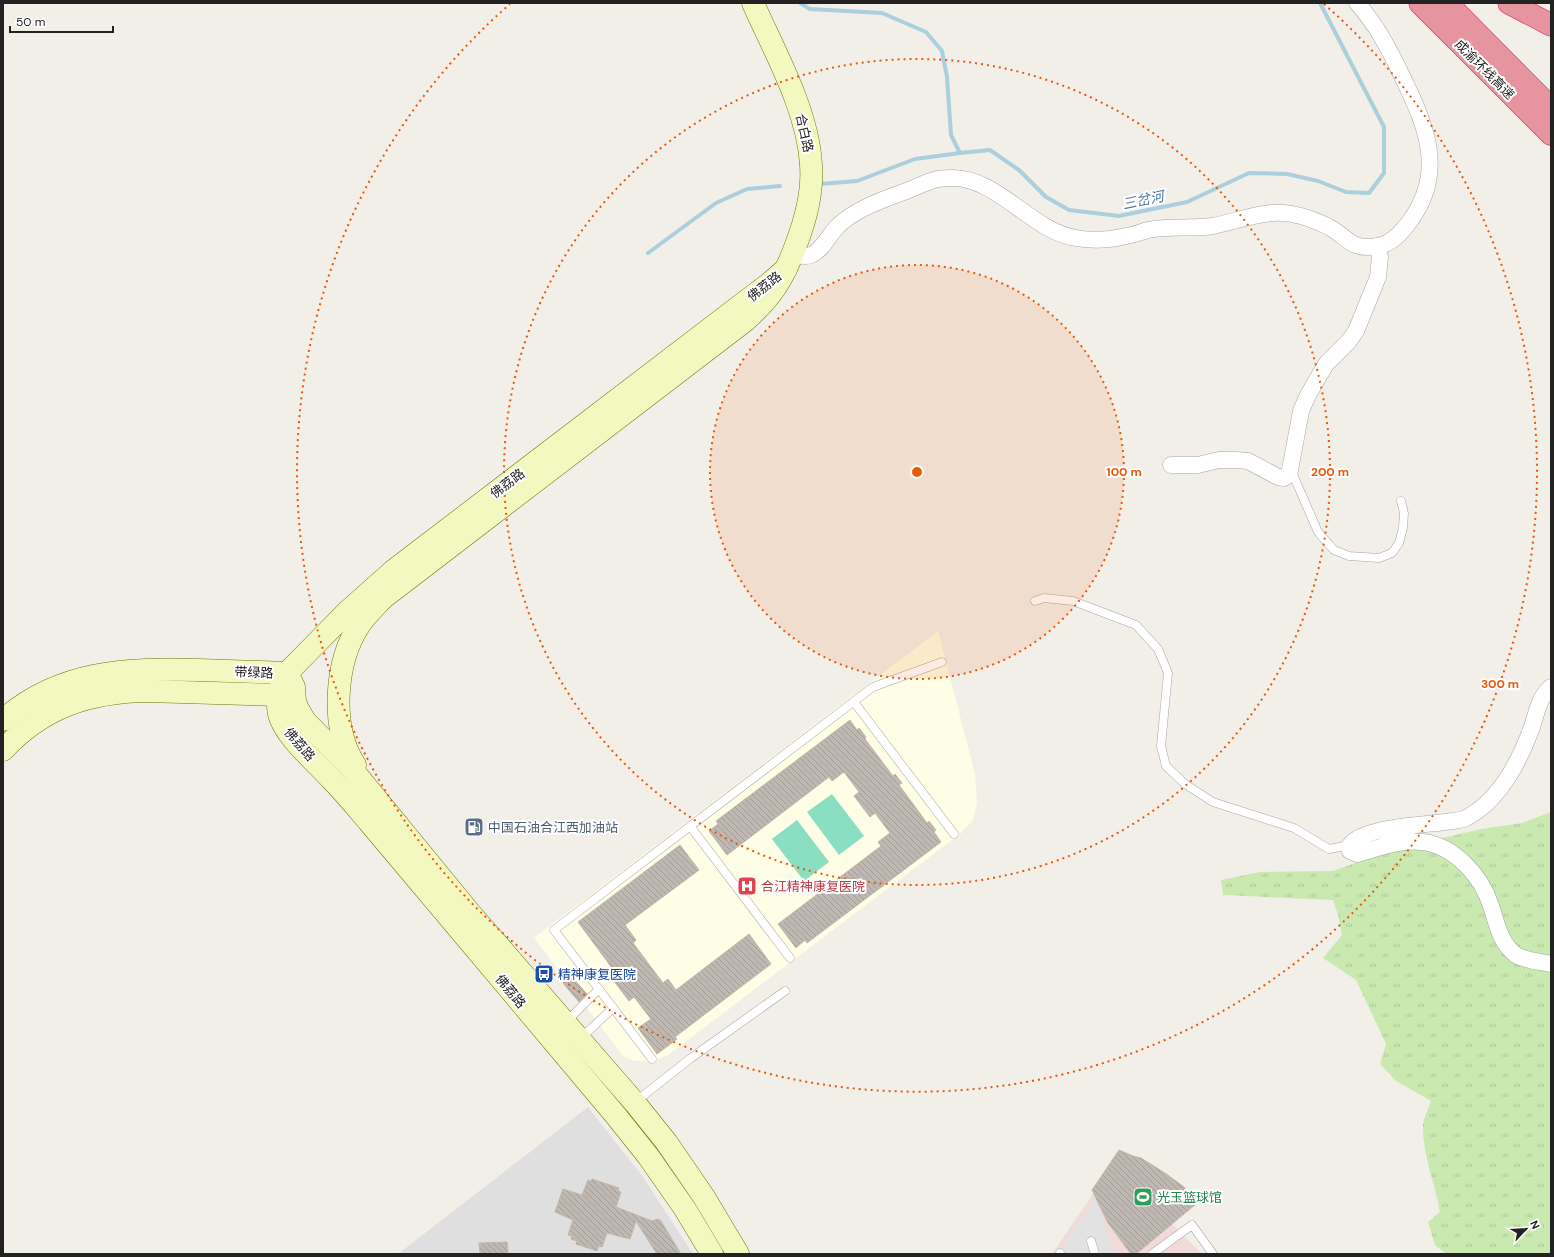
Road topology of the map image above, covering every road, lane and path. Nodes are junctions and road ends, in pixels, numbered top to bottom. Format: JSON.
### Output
{"nodes":[{"id":1,"x":753,"y":3,"type":"edge"},
{"id":2,"x":1358,"y":3,"type":"edge"},
{"id":3,"x":1420,"y":3,"type":"edge"},
{"id":4,"x":1447,"y":3,"type":"edge"},
{"id":5,"x":1509,"y":3,"type":"edge"},
{"id":6,"x":1551,"y":25,"type":"edge"},
{"id":7,"x":1549,"y":106,"type":"edge"},
{"id":8,"x":1551,"y":134,"type":"edge"},
{"id":9,"x":1377,"y":246,"type":"junction"},
{"id":10,"x":789,"y":262,"type":"junction"},
{"id":11,"x":1171,"y":464,"type":"dead end"},
{"id":12,"x":1291,"y":469,"type":"junction"},
{"id":13,"x":1401,"y":501,"type":"dead end"},
{"id":14,"x":382,"y":599,"type":"junction"},
{"id":15,"x":1035,"y":601,"type":"dead end"},
{"id":16,"x":942,"y":662,"type":"dead end"},
{"id":17,"x":287,"y":685,"type":"junction"},
{"id":18,"x":1551,"y":687,"type":"edge"},
{"id":19,"x":854,"y":702,"type":"junction"},
{"id":20,"x":3,"y":720,"type":"edge"},
{"id":21,"x":3,"y":750,"type":"edge"},
{"id":22,"x":388,"y":812,"type":"junction"},
{"id":23,"x":690,"y":826,"type":"junction"},
{"id":24,"x":954,"y":834,"type":"dead end"},
{"id":25,"x":1350,"y":845,"type":"junction"},
{"id":26,"x":790,"y":958,"type":"dead end"},
{"id":27,"x":1551,"y":964,"type":"edge"},
{"id":28,"x":599,"y":989,"type":"junction"},
{"id":29,"x":785,"y":991,"type":"dead end"},
{"id":30,"x":612,"y":1008,"type":"junction"},
{"id":31,"x":566,"y":1022,"type":"junction"},
{"id":32,"x":581,"y":1039,"type":"junction"},
{"id":33,"x":652,"y":1059,"type":"dead end"},
{"id":34,"x":626,"y":1110,"type":"junction"},
{"id":35,"x":1091,"y":1241,"type":"dead end"},
{"id":36,"x":712,"y":1254,"type":"edge"},
{"id":37,"x":738,"y":1254,"type":"edge"},
{"id":38,"x":1095,"y":1254,"type":"edge"},
{"id":39,"x":1152,"y":1254,"type":"edge"},
{"id":40,"x":1213,"y":1254,"type":"edge"}],
"edges":[{"from":1,"to":10,"type":"main road","name":"合白路"},
{"from":2,"to":9,"type":"street"},
{"from":3,"to":8,"type":"highway","name":"成渝环线高速"},
{"from":4,"to":7,"type":"highway","name":"成渝环线高速"},
{"from":5,"to":6,"type":"highway"},
{"from":9,"to":10,"type":"street"},
{"from":9,"to":12,"type":"street"},
{"from":10,"to":14,"type":"main road","name":"佛荔路"},
{"from":10,"to":17,"type":"main road","name":"佛荔路"},
{"from":11,"to":12,"type":"street"},
{"from":12,"to":13,"type":"lane"},
{"from":14,"to":17,"type":"main road","name":"佛荔路"},
{"from":14,"to":22,"type":"main road"},
{"from":15,"to":25,"type":"lane"},
{"from":16,"to":19,"type":"lane"},
{"from":17,"to":20,"type":"main road","name":"带绿路"},
{"from":17,"to":21,"type":"main road","name":"带绿路"},
{"from":17,"to":22,"type":"main road","name":"佛荔路"},
{"from":17,"to":34,"type":"main road","name":"佛荔路"},
{"from":18,"to":25,"type":"street"},
{"from":19,"to":23,"type":"lane"},
{"from":19,"to":24,"type":"lane"},
{"from":22,"to":31,"type":"main road","name":"佛荔路"},
{"from":23,"to":26,"type":"lane"},
{"from":23,"to":28,"type":"lane"},
{"from":25,"to":27,"type":"street"},
{"from":28,"to":30,"type":"lane"},
{"from":28,"to":31,"type":"lane"},
{"from":29,"to":34,"type":"lane"},
{"from":30,"to":32,"type":"lane"},
{"from":30,"to":33,"type":"lane"},
{"from":31,"to":32,"type":"main road","name":"佛荔路"},
{"from":32,"to":34,"type":"main road","name":"佛荔路"},
{"from":34,"to":36,"type":"main road","name":"佛荔路"},
{"from":34,"to":37,"type":"main road","name":"佛荔路"},
{"from":35,"to":38,"type":"lane"},
{"from":39,"to":40,"type":"lane"}]}
